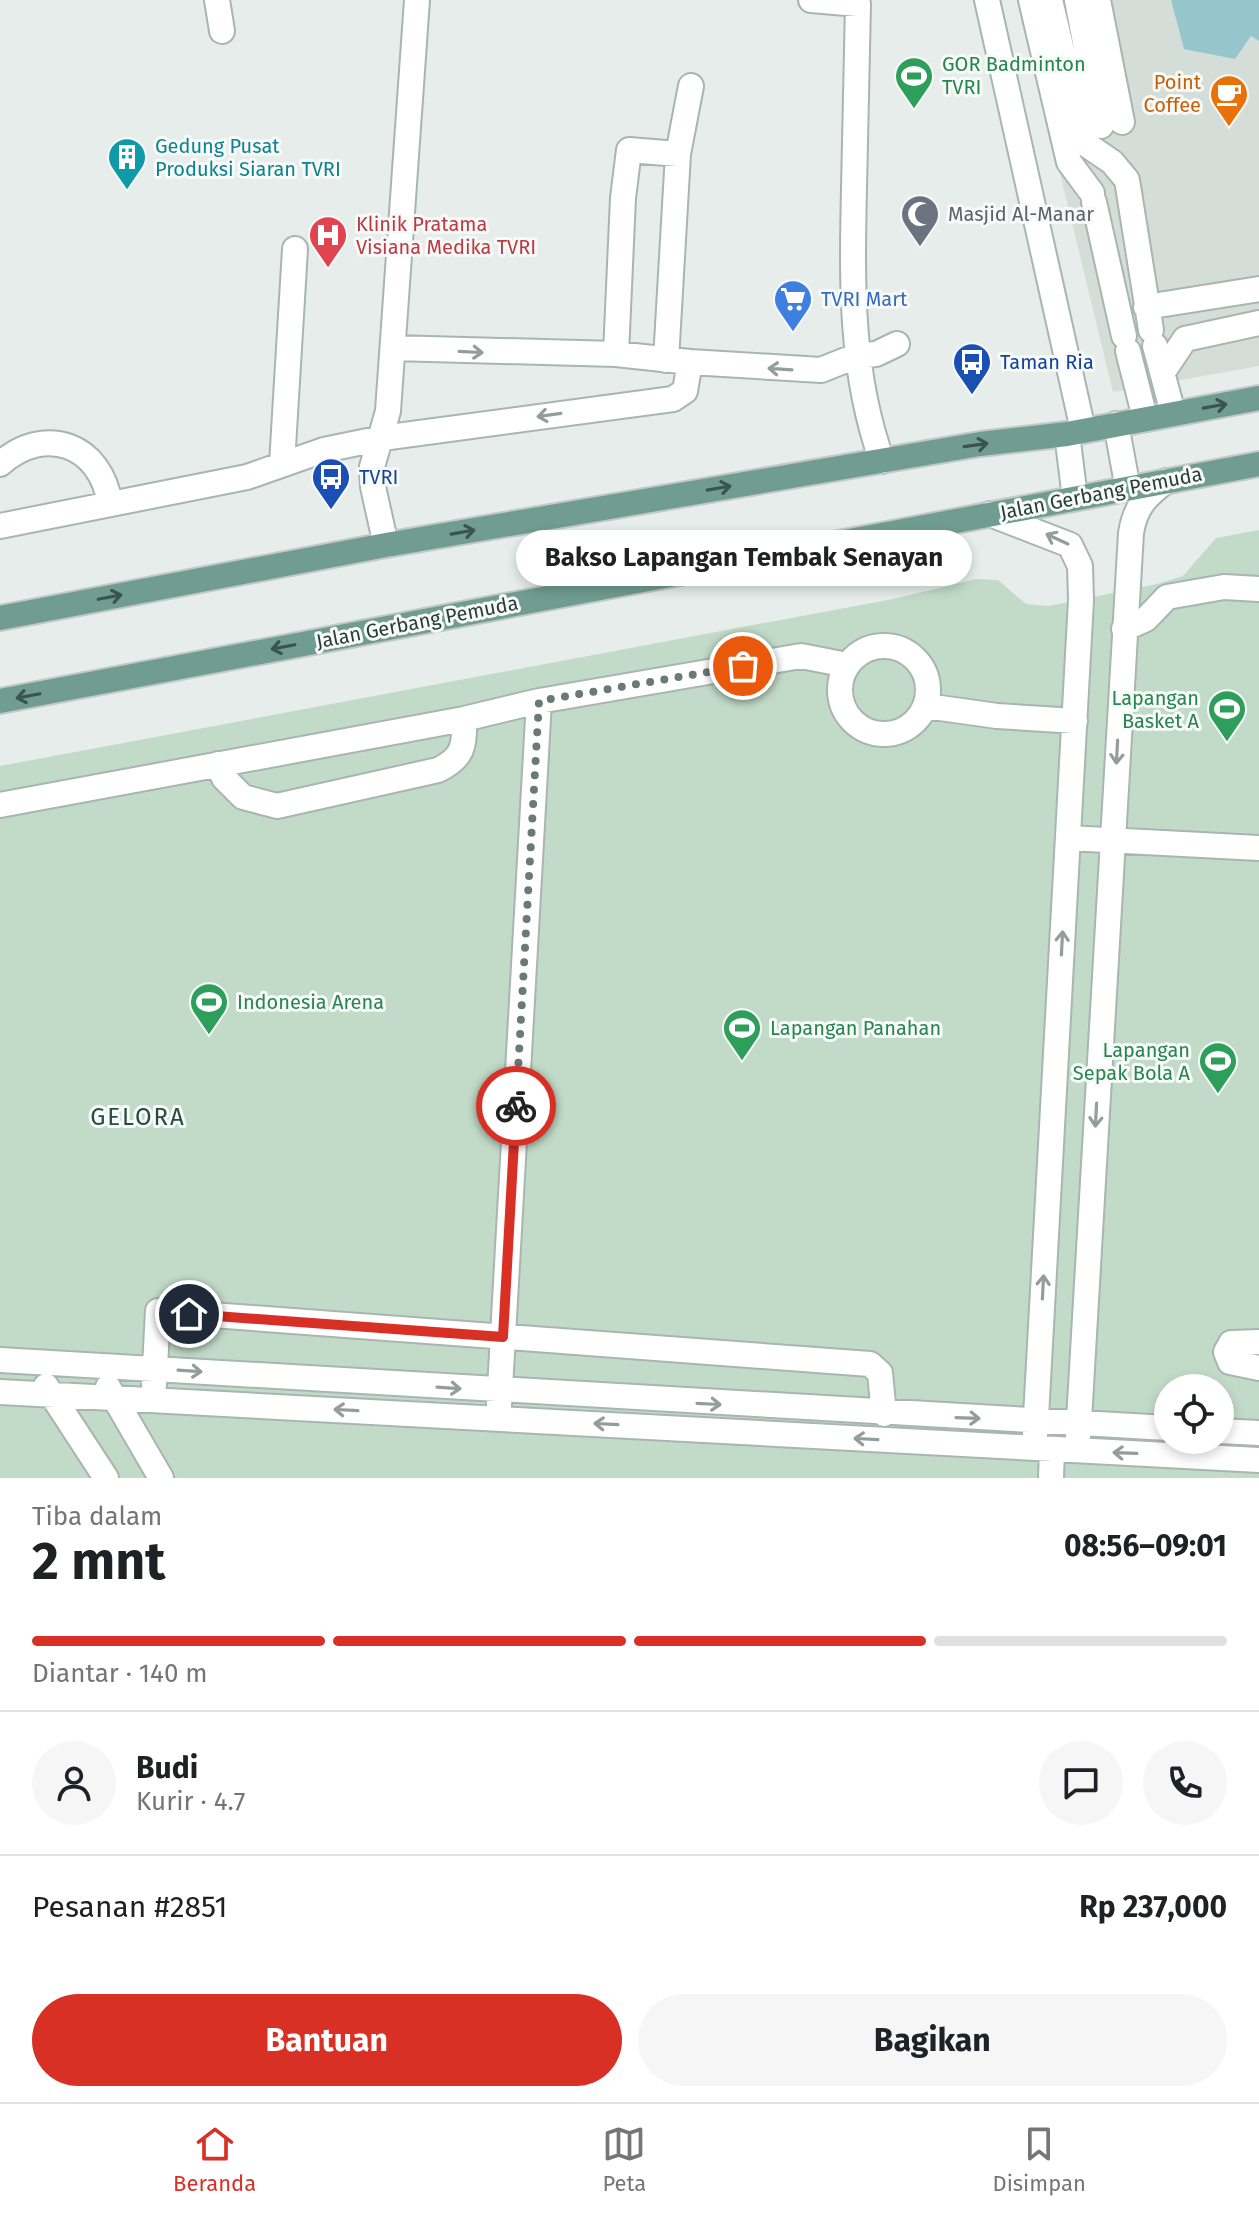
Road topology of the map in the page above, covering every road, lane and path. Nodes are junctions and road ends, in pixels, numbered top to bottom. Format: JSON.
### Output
{"nodes":[{"id":1,"x":217,"y":0,"type":"edge"},
{"id":2,"x":417,"y":0,"type":"edge"},
{"id":3,"x":811,"y":0,"type":"edge"},
{"id":4,"x":987,"y":0,"type":"edge"},
{"id":5,"x":1031,"y":0,"type":"edge"},
{"id":6,"x":1050,"y":0,"type":"edge"},
{"id":7,"x":1077,"y":0,"type":"edge"},
{"id":8,"x":1098,"y":0,"type":"edge"},
{"id":9,"x":858,"y":2,"type":"edge"},
{"id":10,"x":222,"y":31,"type":"dead end"},
{"id":11,"x":691,"y":86,"type":"dead end"},
{"id":12,"x":678,"y":154,"type":"junction"},
{"id":13,"x":295,"y":249,"type":"dead end"},
{"id":14,"x":1259,"y":289,"type":"edge"},
{"id":15,"x":1259,"y":323,"type":"edge"},
{"id":16,"x":1151,"y":327,"type":"junction"},
{"id":17,"x":897,"y":344,"type":"dead end"},
{"id":18,"x":393,"y":348,"type":"junction"},
{"id":19,"x":616,"y":354,"type":"junction"},
{"id":20,"x":856,"y":356,"type":"junction"},
{"id":21,"x":678,"y":361,"type":"junction"},
{"id":22,"x":1163,"y":372,"type":"junction"},
{"id":23,"x":1259,"y":398,"type":"edge"},
{"id":24,"x":1173,"y":413,"type":"junction"},
{"id":25,"x":1145,"y":418,"type":"junction"},
{"id":26,"x":1116,"y":424,"type":"junction"},
{"id":27,"x":1075,"y":432,"type":"junction"},
{"id":28,"x":382,"y":438,"type":"junction"},
{"id":29,"x":882,"y":461,"type":"junction"},
{"id":30,"x":0,"y":464,"type":"edge"},
{"id":31,"x":282,"y":464,"type":"junction"},
{"id":32,"x":1259,"y":464,"type":"edge"},
{"id":33,"x":1166,"y":481,"type":"junction"},
{"id":34,"x":1128,"y":489,"type":"junction"},
{"id":35,"x":1075,"y":498,"type":"junction"},
{"id":36,"x":110,"y":504,"type":"junction"},
{"id":37,"x":990,"y":514,"type":"junction"},
{"id":38,"x":0,"y":526,"type":"edge"},
{"id":39,"x":386,"y":545,"type":"junction"},
{"id":40,"x":1259,"y":589,"type":"edge"},
{"id":41,"x":0,"y":618,"type":"edge"},
{"id":42,"x":1124,"y":629,"type":"junction"},
{"id":43,"x":847,"y":665,"type":"junction"},
{"id":44,"x":1077,"y":681,"type":"junction"},
{"id":45,"x":1121,"y":682,"type":"junction"},
{"id":46,"x":0,"y":701,"type":"edge"},
{"id":47,"x":539,"y":701,"type":"junction"},
{"id":48,"x":926,"y":706,"type":"junction"},
{"id":49,"x":464,"y":719,"type":"junction"},
{"id":50,"x":1075,"y":721,"type":"junction"},
{"id":51,"x":218,"y":764,"type":"junction"},
{"id":52,"x":0,"y":805,"type":"edge"},
{"id":53,"x":1068,"y":838,"type":"junction"},
{"id":54,"x":1111,"y":842,"type":"junction"},
{"id":55,"x":1259,"y":848,"type":"edge"},
{"id":56,"x":1059,"y":1001,"type":"junction"},
{"id":57,"x":1102,"y":1006,"type":"junction"},
{"id":58,"x":1049,"y":1166,"type":"junction"},
{"id":59,"x":1093,"y":1170,"type":"junction"},
{"id":60,"x":1041,"y":1327,"type":"junction"},
{"id":61,"x":1084,"y":1329,"type":"junction"},
{"id":62,"x":503,"y":1337,"type":"junction"},
{"id":63,"x":1259,"y":1342,"type":"edge"},
{"id":64,"x":0,"y":1360,"type":"edge"},
{"id":65,"x":30,"y":1362,"type":"junction"},
{"id":66,"x":98,"y":1365,"type":"junction"},
{"id":67,"x":1259,"y":1368,"type":"edge"},
{"id":68,"x":156,"y":1369,"type":"junction"},
{"id":69,"x":500,"y":1391,"type":"junction"},
{"id":70,"x":0,"y":1392,"type":"edge"},
{"id":71,"x":52,"y":1396,"type":"junction"},
{"id":72,"x":114,"y":1399,"type":"junction"},
{"id":73,"x":154,"y":1399,"type":"junction"},
{"id":74,"x":884,"y":1414,"type":"junction"},
{"id":75,"x":499,"y":1418,"type":"junction"},
{"id":76,"x":1035,"y":1420,"type":"junction"},
{"id":77,"x":1079,"y":1423,"type":"junction"},
{"id":78,"x":1154,"y":1427,"type":"edge"},
{"id":79,"x":1234,"y":1432,"type":"edge"},
{"id":80,"x":1259,"y":1433,"type":"edge"},
{"id":81,"x":1043,"y":1450,"type":"junction"},
{"id":82,"x":1077,"y":1451,"type":"junction"},
{"id":83,"x":1259,"y":1460,"type":"edge"},
{"id":84,"x":106,"y":1478,"type":"edge"},
{"id":85,"x":161,"y":1478,"type":"edge"},
{"id":86,"x":1051,"y":1478,"type":"edge"}],
"edges":[{"from":1,"to":10,"type":"street"},
{"from":2,"to":18,"type":"street"},
{"from":3,"to":9,"type":"street"},
{"from":4,"to":27,"type":"street"},
{"from":5,"to":25,"type":"street"},
{"from":6,"to":16,"type":"street"},
{"from":7,"to":8,"type":"street"},
{"from":9,"to":20,"type":"street"},
{"from":11,"to":12,"type":"street"},
{"from":12,"to":19,"type":"street"},
{"from":12,"to":21,"type":"street"},
{"from":13,"to":31,"type":"street"},
{"from":14,"to":16,"type":"street"},
{"from":15,"to":22,"type":"street"},
{"from":16,"to":22,"type":"street"},
{"from":17,"to":20,"type":"street"},
{"from":18,"to":19,"type":"street","one_way":true},
{"from":18,"to":28,"type":"street"},
{"from":19,"to":21,"type":"street"},
{"from":20,"to":21,"type":"street","one_way":true},
{"from":20,"to":29,"type":"street"},
{"from":21,"to":28,"type":"street","one_way":true},
{"from":22,"to":24,"type":"street"},
{"from":24,"to":23,"type":"main road","one_way":true},
{"from":24,"to":25,"type":"main road"},
{"from":25,"to":26,"type":"main road"},
{"from":26,"to":27,"type":"main road"},
{"from":26,"to":34,"type":"street"},
{"from":29,"to":27,"type":"main road","one_way":true},
{"from":27,"to":35,"type":"street"},
{"from":28,"to":31,"type":"street"},
{"from":28,"to":39,"type":"street"},
{"from":39,"to":29,"type":"main road","one_way":true},
{"from":30,"to":36,"type":"street"},
{"from":31,"to":36,"type":"street"},
{"from":32,"to":33,"type":"main road","name":"Jalan Gerbang Pemuda"},
{"from":33,"to":34,"type":"main road","name":"Jalan Gerbang Pemuda"},
{"from":33,"to":42,"type":"street"},
{"from":34,"to":35,"type":"main road","name":"Jalan Gerbang Pemuda"},
{"from":35,"to":37,"type":"main road","name":"Jalan Gerbang Pemuda"},
{"from":36,"to":38,"type":"street"},
{"from":44,"to":37,"type":"street","one_way":true},
{"from":37,"to":46,"type":"main road","name":"Jalan Gerbang Pemuda","one_way":true},
{"from":41,"to":39,"type":"main road","one_way":true},
{"from":40,"to":42,"type":"street"},
{"from":42,"to":45,"type":"street"},
{"from":43,"to":47,"type":"street"},
{"from":43,"to":48,"type":"street"},
{"from":43,"to":48,"type":"street"},
{"from":44,"to":45,"type":"street"},
{"from":44,"to":50,"type":"street"},
{"from":45,"to":54,"type":"street","one_way":true},
{"from":47,"to":49,"type":"street"},
{"from":47,"to":62,"type":"street"},
{"from":48,"to":50,"type":"street"},
{"from":49,"to":51,"type":"street"},
{"from":49,"to":51,"type":"street"},
{"from":50,"to":53,"type":"street"},
{"from":51,"to":52,"type":"street"},
{"from":53,"to":54,"type":"street"},
{"from":56,"to":53,"type":"street","one_way":true},
{"from":54,"to":55,"type":"street"},
{"from":54,"to":57,"type":"street"},
{"from":56,"to":57,"type":"street"},
{"from":56,"to":58,"type":"street"},
{"from":57,"to":59,"type":"street","one_way":true},
{"from":58,"to":59,"type":"street"},
{"from":60,"to":58,"type":"street","one_way":true},
{"from":59,"to":61,"type":"street"},
{"from":60,"to":61,"type":"street"},
{"from":60,"to":76,"type":"street"},
{"from":61,"to":77,"type":"street"},
{"from":62,"to":68,"type":"street"},
{"from":62,"to":69,"type":"street"},
{"from":62,"to":74,"type":"street"},
{"from":63,"to":67,"type":"street"},
{"from":64,"to":65,"type":"street"},
{"from":65,"to":66,"type":"street"},
{"from":65,"to":71,"type":"street"},
{"from":66,"to":68,"type":"street"},
{"from":66,"to":72,"type":"street"},
{"from":68,"to":69,"type":"street","one_way":true},
{"from":68,"to":73,"type":"street"},
{"from":69,"to":74,"type":"street","one_way":true},
{"from":69,"to":75,"type":"street"},
{"from":70,"to":71,"type":"street"},
{"from":71,"to":72,"type":"street"},
{"from":71,"to":84,"type":"street"},
{"from":72,"to":73,"type":"street"},
{"from":72,"to":85,"type":"street"},
{"from":75,"to":73,"type":"street","one_way":true},
{"from":74,"to":76,"type":"street","one_way":true},
{"from":81,"to":75,"type":"street","one_way":true},
{"from":76,"to":77,"type":"street"},
{"from":76,"to":81,"type":"street"},
{"from":77,"to":78,"type":"street"},
{"from":77,"to":82,"type":"street"},
{"from":79,"to":80,"type":"street"},
{"from":81,"to":82,"type":"street"},
{"from":81,"to":86,"type":"street"},
{"from":83,"to":82,"type":"street","one_way":true}]}
